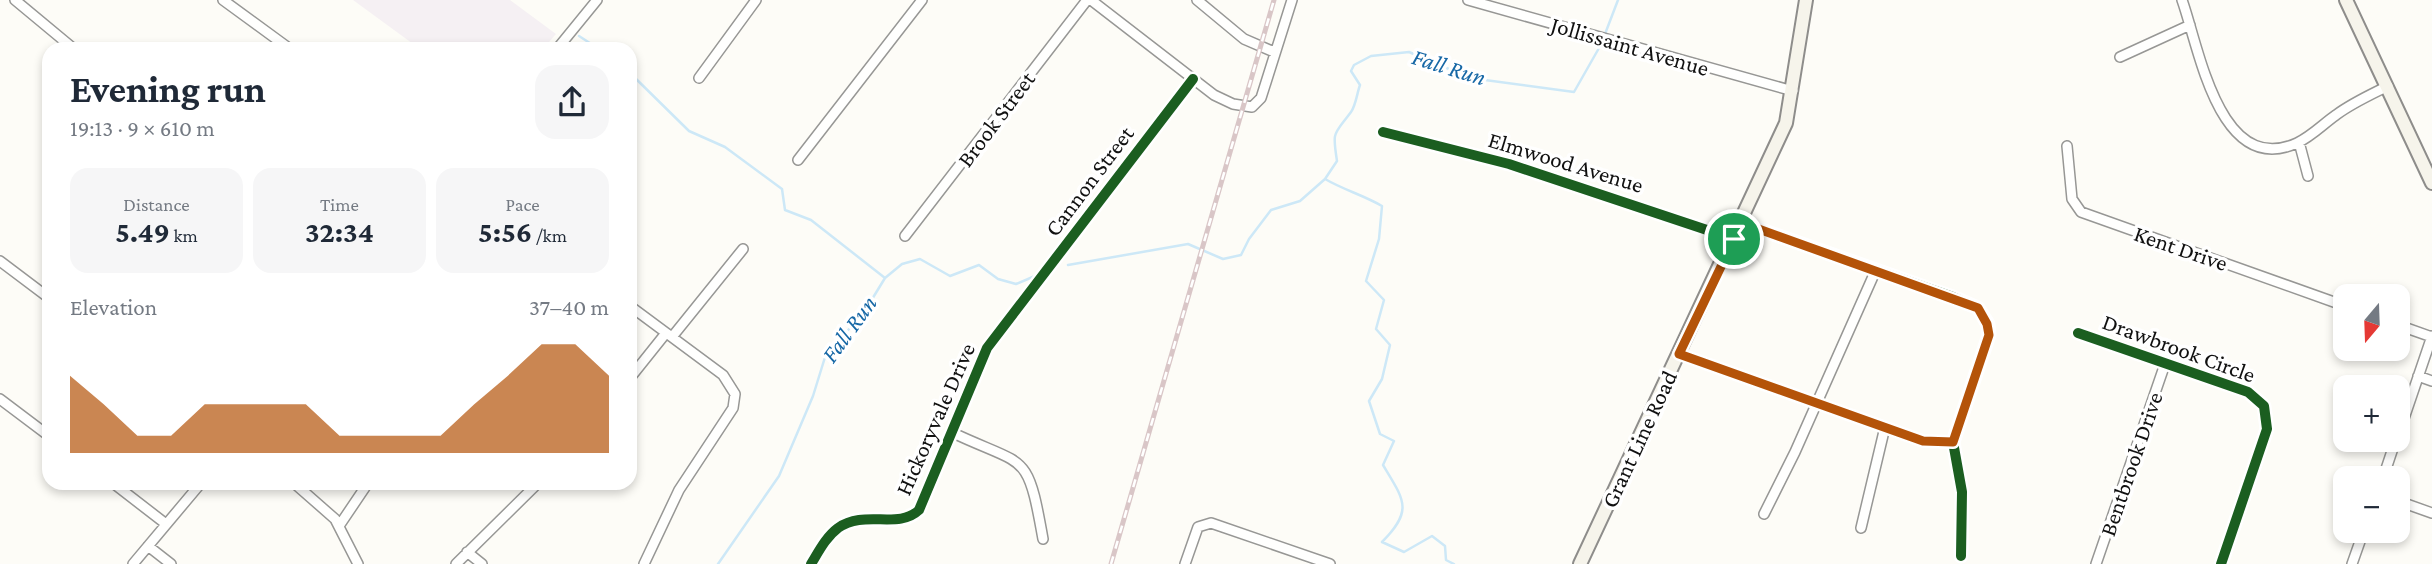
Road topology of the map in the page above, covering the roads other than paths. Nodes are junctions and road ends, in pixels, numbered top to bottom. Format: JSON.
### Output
{"nodes":[{"id":1,"x":15,"y":0,"type":"edge"},
{"id":2,"x":223,"y":0,"type":"edge"},
{"id":3,"x":597,"y":0,"type":"edge"},
{"id":4,"x":756,"y":0,"type":"edge"},
{"id":5,"x":922,"y":0,"type":"edge"},
{"id":6,"x":1089,"y":0,"type":"edge"},
{"id":7,"x":1198,"y":0,"type":"edge"},
{"id":8,"x":1292,"y":0,"type":"edge"},
{"id":9,"x":1468,"y":0,"type":"edge"},
{"id":10,"x":1512,"y":0,"type":"edge"},
{"id":11,"x":1806,"y":0,"type":"edge"},
{"id":12,"x":2182,"y":0,"type":"edge"},
{"id":13,"x":2346,"y":0,"type":"edge"},
{"id":14,"x":1508,"y":12,"type":"junction"},
{"id":15,"x":2190,"y":25,"type":"junction"},
{"id":16,"x":66,"y":42,"type":"edge"},
{"id":17,"x":280,"y":42,"type":"edge"},
{"id":18,"x":563,"y":42,"type":"edge"},
{"id":19,"x":1274,"y":52,"type":"junction"},
{"id":20,"x":2120,"y":57,"type":"dead end"},
{"id":21,"x":699,"y":78,"type":"dead end"},
{"id":22,"x":1193,"y":79,"type":"junction"},
{"id":23,"x":2388,"y":86,"type":"junction"},
{"id":24,"x":1793,"y":91,"type":"junction"},
{"id":25,"x":1383,"y":132,"type":"dead end"},
{"id":26,"x":2299,"y":142,"type":"junction"},
{"id":27,"x":2067,"y":146,"type":"dead end"},
{"id":28,"x":2421,"y":156,"type":"junction"},
{"id":29,"x":798,"y":160,"type":"dead end"},
{"id":30,"x":2432,"y":170,"type":"edge"},
{"id":31,"x":2308,"y":176,"type":"dead end"},
{"id":32,"x":2432,"y":183,"type":"edge"},
{"id":33,"x":1742,"y":223,"type":"junction"},
{"id":34,"x":905,"y":236,"type":"dead end"},
{"id":35,"x":1734,"y":239,"type":"junction"},
{"id":36,"x":743,"y":249,"type":"dead end"},
{"id":37,"x":0,"y":261,"type":"edge"},
{"id":38,"x":1875,"y":272,"type":"junction"},
{"id":39,"x":42,"y":293,"type":"edge"},
{"id":40,"x":2333,"y":302,"type":"edge"},
{"id":41,"x":1018,"y":307,"type":"joint"},
{"id":42,"x":637,"y":311,"type":"edge"},
{"id":43,"x":2410,"y":329,"type":"edge"},
{"id":44,"x":2078,"y":333,"type":"dead end"},
{"id":45,"x":669,"y":335,"type":"junction"},
{"id":46,"x":2432,"y":336,"type":"edge"},
{"id":47,"x":1679,"y":354,"type":"junction"},
{"id":48,"x":2165,"y":364,"type":"junction"},
{"id":49,"x":637,"y":370,"type":"edge"},
{"id":50,"x":2418,"y":376,"type":"junction"},
{"id":51,"x":2432,"y":381,"type":"edge"},
{"id":52,"x":0,"y":399,"type":"edge"},
{"id":53,"x":2410,"y":400,"type":"edge"},
{"id":54,"x":1816,"y":402,"type":"junction"},
{"id":55,"x":1885,"y":426,"type":"junction"},
{"id":56,"x":42,"y":431,"type":"edge"},
{"id":57,"x":951,"y":432,"type":"junction"},
{"id":58,"x":1953,"y":442,"type":"junction"},
{"id":59,"x":122,"y":490,"type":"edge"},
{"id":60,"x":195,"y":490,"type":"edge"},
{"id":61,"x":303,"y":490,"type":"edge"},
{"id":62,"x":363,"y":490,"type":"edge"},
{"id":63,"x":531,"y":490,"type":"edge"},
{"id":64,"x":2410,"y":505,"type":"edge"},
{"id":65,"x":2432,"y":513,"type":"edge"},
{"id":66,"x":1764,"y":514,"type":"dead end"},
{"id":67,"x":166,"y":524,"type":"junction"},
{"id":68,"x":339,"y":526,"type":"junction"},
{"id":69,"x":1861,"y":528,"type":"dead end"},
{"id":70,"x":1043,"y":539,"type":"dead end"},
{"id":71,"x":2359,"y":543,"type":"edge"},
{"id":72,"x":148,"y":546,"type":"junction"},
{"id":73,"x":467,"y":552,"type":"junction"},
{"id":74,"x":1298,"y":553,"type":"junction"},
{"id":75,"x":1961,"y":556,"type":"dead end"},
{"id":76,"x":133,"y":564,"type":"edge"},
{"id":77,"x":171,"y":564,"type":"edge"},
{"id":78,"x":358,"y":564,"type":"edge"},
{"id":79,"x":456,"y":564,"type":"edge"},
{"id":80,"x":482,"y":564,"type":"edge"},
{"id":81,"x":645,"y":564,"type":"edge"},
{"id":82,"x":811,"y":564,"type":"edge"},
{"id":83,"x":1185,"y":564,"type":"edge"},
{"id":84,"x":1294,"y":564,"type":"edge"},
{"id":85,"x":1330,"y":564,"type":"edge"},
{"id":86,"x":1580,"y":564,"type":"edge"},
{"id":87,"x":2096,"y":564,"type":"edge"},
{"id":88,"x":2221,"y":564,"type":"edge"},
{"id":89,"x":2352,"y":564,"type":"edge"}],
"edges":[{"from":1,"to":16,"type":"street"},
{"from":2,"to":17,"type":"street"},
{"from":3,"to":18,"type":"street"},
{"from":4,"to":21,"type":"street"},
{"from":5,"to":29,"type":"street"},
{"from":6,"to":22,"type":"street"},
{"from":6,"to":34,"type":"street","name":"Brook Street"},
{"from":7,"to":19,"type":"street"},
{"from":8,"to":19,"type":"street"},
{"from":9,"to":14,"type":"street","name":"Jollissaint Avenue"},
{"from":10,"to":14,"type":"street"},
{"from":11,"to":24,"type":"main road","name":"Grant Line Road"},
{"from":12,"to":15,"type":"street"},
{"from":13,"to":23,"type":"main road"},
{"from":14,"to":24,"type":"street","name":"Jollissaint Avenue"},
{"from":15,"to":20,"type":"street"},
{"from":15,"to":26,"type":"street"},
{"from":19,"to":22,"type":"street"},
{"from":22,"to":41,"type":"street","name":"Cannon Street"},
{"from":23,"to":26,"type":"street"},
{"from":23,"to":28,"type":"main road"},
{"from":24,"to":33,"type":"main road","name":"Grant Line Road"},
{"from":25,"to":35,"type":"street","name":"Elmwood Avenue"},
{"from":26,"to":31,"type":"street"},
{"from":27,"to":40,"type":"street","name":"Kent Drive"},
{"from":28,"to":30,"type":"main road"},
{"from":28,"to":32,"type":"main road"},
{"from":33,"to":35,"type":"main road","name":"Grant Line Road"},
{"from":33,"to":38,"type":"street"},
{"from":35,"to":47,"type":"main road","name":"Grant Line Road"},
{"from":36,"to":45,"type":"street"},
{"from":37,"to":39,"type":"street"},
{"from":38,"to":54,"type":"street"},
{"from":38,"to":58,"type":"street"},
{"from":41,"to":57,"type":"street","name":"Hickoryvale Drive"},
{"from":42,"to":45,"type":"street"},
{"from":43,"to":46,"type":"street"},
{"from":44,"to":48,"type":"street","name":"Drawbrook Circle"},
{"from":45,"to":49,"type":"street"},
{"from":45,"to":81,"type":"street"},
{"from":46,"to":50,"type":"street"},
{"from":47,"to":54,"type":"street"},
{"from":47,"to":86,"type":"main road","name":"Grant Line Road"},
{"from":48,"to":87,"type":"street","name":"Bentbrook Drive"},
{"from":48,"to":88,"type":"street","name":"Drawbrook Circle"},
{"from":50,"to":51,"type":"street"},
{"from":50,"to":53,"type":"street"},
{"from":52,"to":56,"type":"street"},
{"from":54,"to":55,"type":"street"},
{"from":54,"to":66,"type":"street"},
{"from":55,"to":58,"type":"street"},
{"from":55,"to":69,"type":"street"},
{"from":57,"to":70,"type":"street"},
{"from":57,"to":82,"type":"street","name":"Hickoryvale Drive"},
{"from":58,"to":75,"type":"street"},
{"from":59,"to":67,"type":"street"},
{"from":60,"to":67,"type":"street"},
{"from":61,"to":68,"type":"street"},
{"from":62,"to":68,"type":"street"},
{"from":63,"to":73,"type":"street"},
{"from":64,"to":65,"type":"street"},
{"from":67,"to":72,"type":"street"},
{"from":68,"to":78,"type":"street"},
{"from":71,"to":89,"type":"street"},
{"from":72,"to":76,"type":"street"},
{"from":72,"to":77,"type":"street"},
{"from":73,"to":79,"type":"street"},
{"from":73,"to":80,"type":"street"},
{"from":74,"to":83,"type":"street"},
{"from":74,"to":84,"type":"street"},
{"from":74,"to":85,"type":"street"}]}
